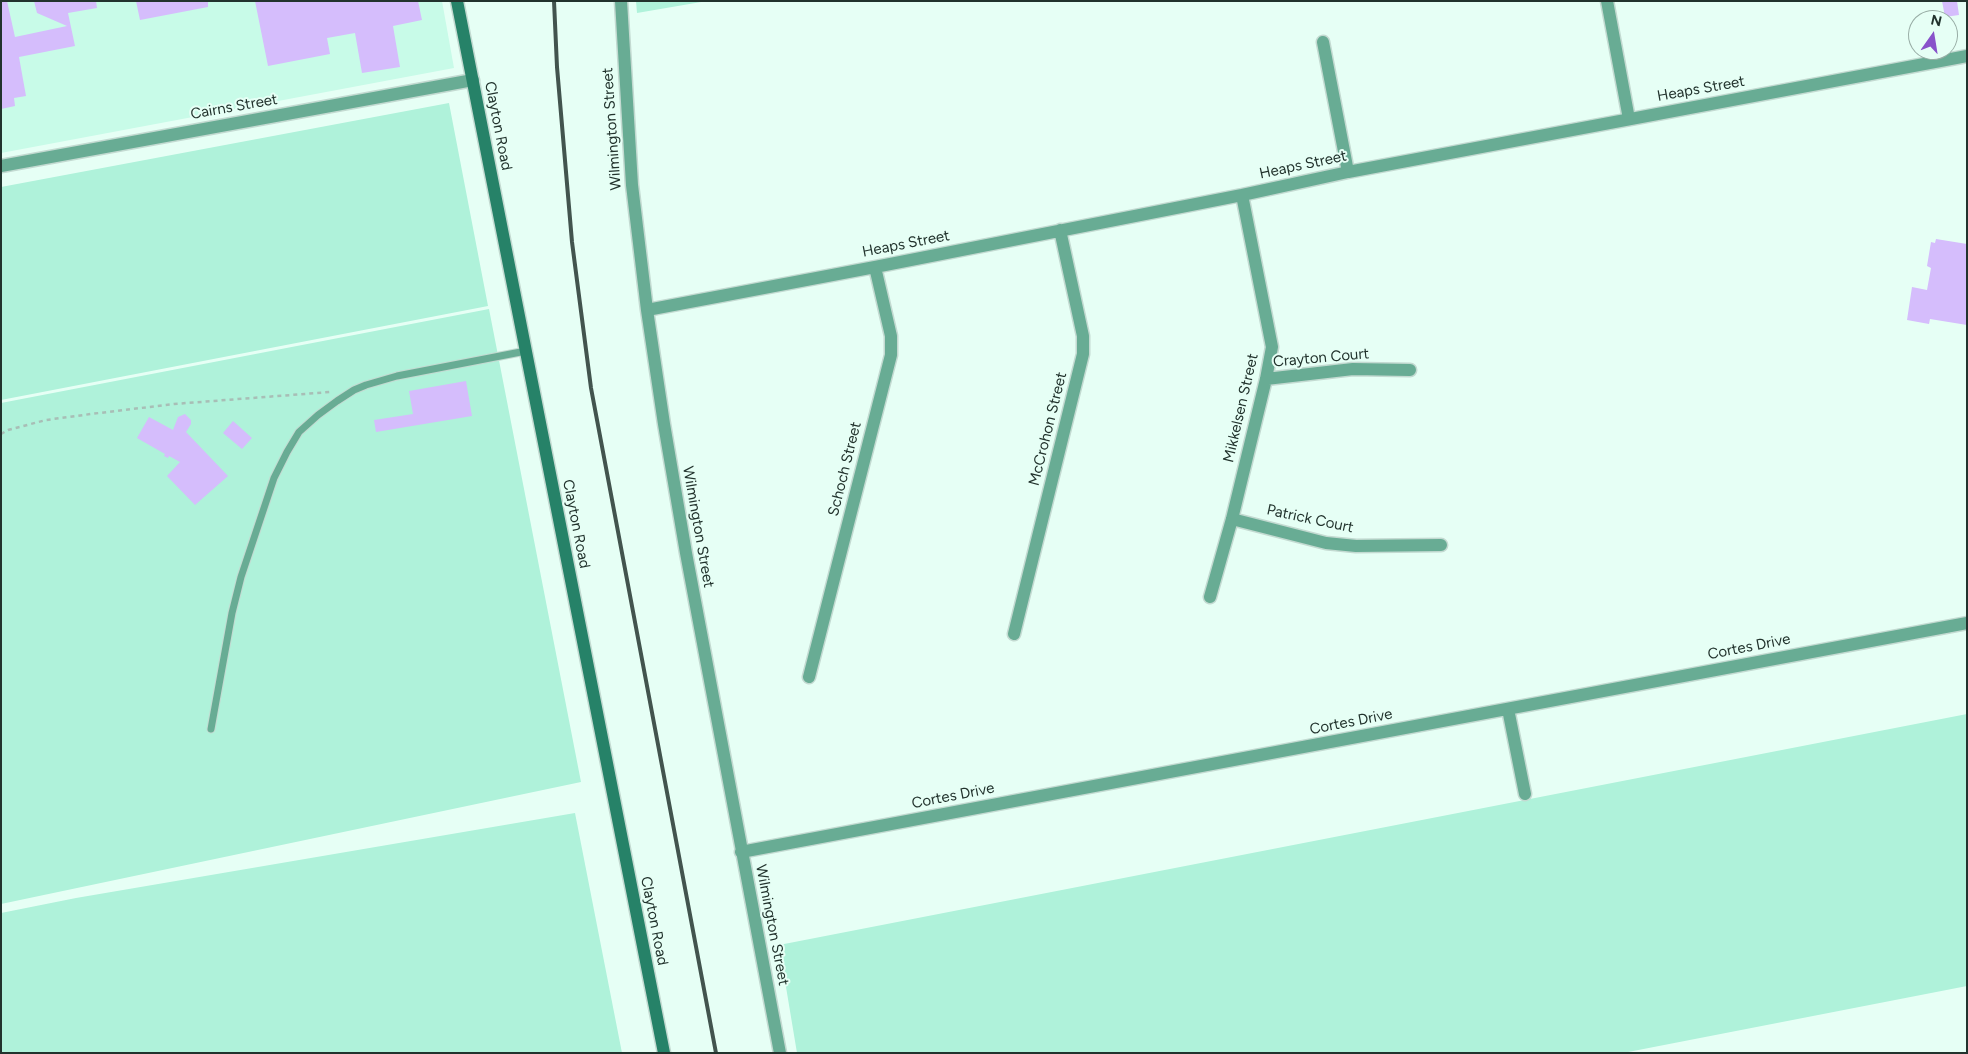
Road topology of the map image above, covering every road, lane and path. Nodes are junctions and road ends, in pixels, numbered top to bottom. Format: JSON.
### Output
{"nodes":[{"id":1,"x":457,"y":1,"type":"edge"},
{"id":2,"x":621,"y":1,"type":"edge"},
{"id":3,"x":1607,"y":1,"type":"edge"},
{"id":4,"x":1323,"y":42,"type":"dead end"},
{"id":5,"x":1967,"y":56,"type":"edge"},
{"id":6,"x":473,"y":80,"type":"junction"},
{"id":7,"x":1629,"y":118,"type":"junction"},
{"id":8,"x":1,"y":166,"type":"edge"},
{"id":9,"x":1348,"y":172,"type":"junction"},
{"id":10,"x":1242,"y":195,"type":"junction"},
{"id":11,"x":1060,"y":230,"type":"junction"},
{"id":12,"x":875,"y":267,"type":"junction"},
{"id":13,"x":647,"y":310,"type":"junction"},
{"id":14,"x":526,"y":351,"type":"junction"},
{"id":15,"x":1410,"y":370,"type":"dead end"},
{"id":16,"x":1266,"y":378,"type":"junction"},
{"id":17,"x":354,"y":390,"type":"junction"},
{"id":18,"x":1,"y":434,"type":"edge"},
{"id":19,"x":1232,"y":519,"type":"junction"},
{"id":20,"x":1442,"y":545,"type":"dead end"},
{"id":21,"x":1210,"y":597,"type":"dead end"},
{"id":22,"x":1967,"y":623,"type":"edge"},
{"id":23,"x":1014,"y":634,"type":"dead end"},
{"id":24,"x":810,"y":677,"type":"dead end"},
{"id":25,"x":1508,"y":709,"type":"junction"},
{"id":26,"x":211,"y":729,"type":"dead end"},
{"id":27,"x":1525,"y":794,"type":"dead end"},
{"id":28,"x":742,"y":852,"type":"junction"},
{"id":29,"x":664,"y":1053,"type":"edge"},
{"id":30,"x":780,"y":1053,"type":"edge"}],
"edges":[{"from":1,"to":6,"type":"street","name":"Clayton Road"},
{"from":2,"to":13,"type":"street","name":"Wilmington Street"},
{"from":3,"to":7,"type":"street"},
{"from":4,"to":9,"type":"street"},
{"from":5,"to":7,"type":"street","name":"Heaps Street"},
{"from":6,"to":8,"type":"street","name":"Cairns Street"},
{"from":6,"to":14,"type":"street","name":"Clayton Road"},
{"from":7,"to":9,"type":"street","name":"Heaps Street"},
{"from":9,"to":10,"type":"street","name":"Heaps Street"},
{"from":10,"to":11,"type":"street","name":"Heaps Street"},
{"from":10,"to":16,"type":"street","name":"Mikkelsen Street"},
{"from":11,"to":12,"type":"street","name":"Heaps Street"},
{"from":11,"to":23,"type":"street","name":"McCrohon Street"},
{"from":12,"to":13,"type":"street","name":"Heaps Street"},
{"from":12,"to":24,"type":"street","name":"Schoch Street"},
{"from":13,"to":28,"type":"street","name":"Wilmington Street"},
{"from":14,"to":17,"type":"lane"},
{"from":14,"to":29,"type":"street","name":"Clayton Road"},
{"from":15,"to":16,"type":"street","name":"Crayton Court"},
{"from":16,"to":19,"type":"street","name":"Mikkelsen Street"},
{"from":17,"to":18,"type":"path"},
{"from":17,"to":26,"type":"lane"},
{"from":19,"to":20,"type":"street","name":"Patrick Court"},
{"from":19,"to":21,"type":"street","name":"Mikkelsen Street"},
{"from":22,"to":25,"type":"street","name":"Cortes Drive"},
{"from":25,"to":27,"type":"street"},
{"from":25,"to":28,"type":"street","name":"Cortes Drive"},
{"from":28,"to":30,"type":"street","name":"Wilmington Street"}]}
